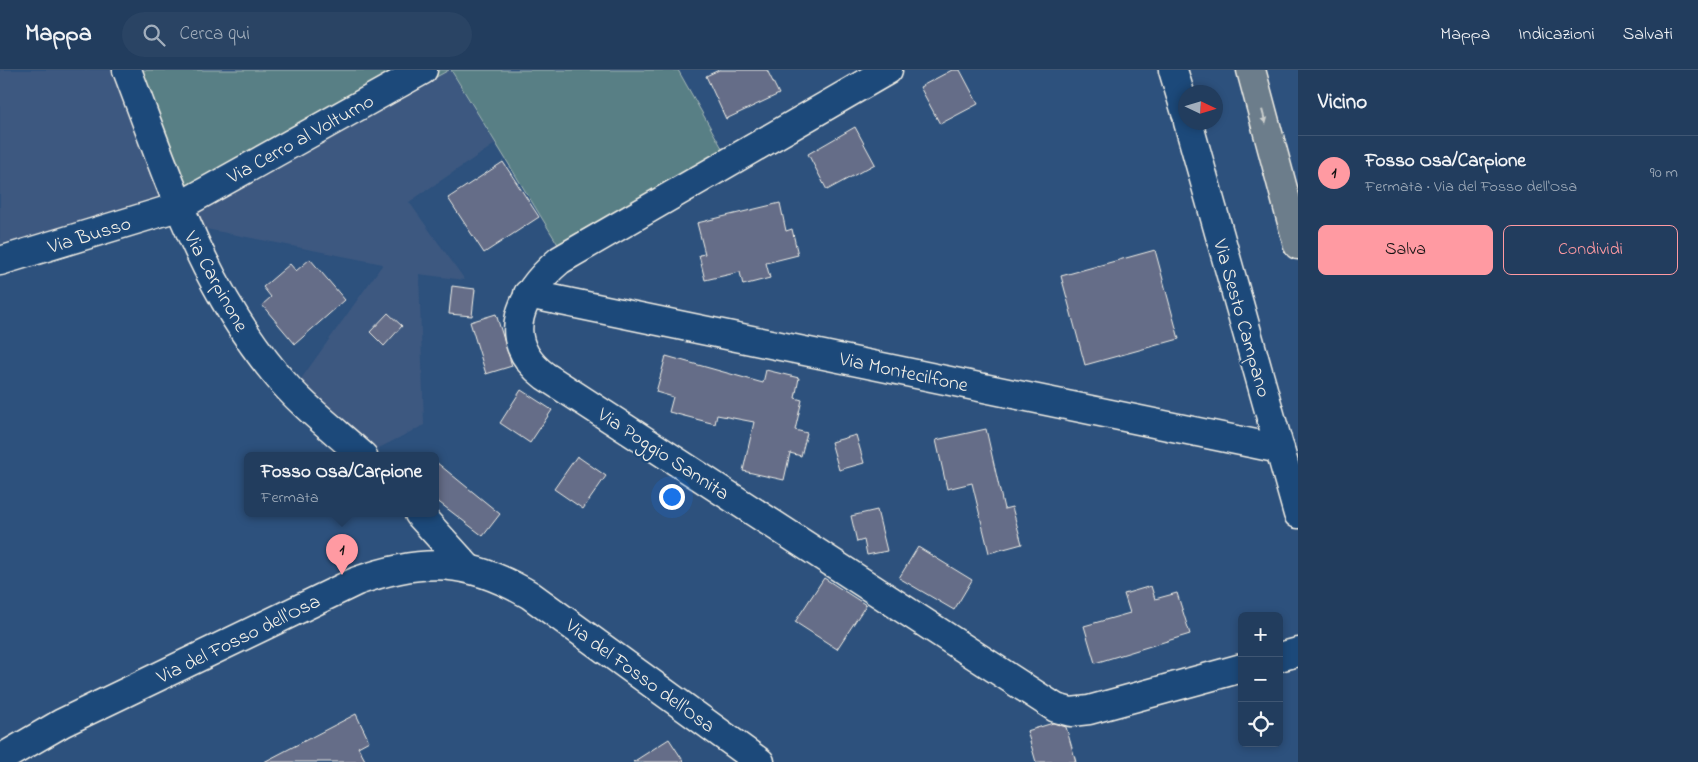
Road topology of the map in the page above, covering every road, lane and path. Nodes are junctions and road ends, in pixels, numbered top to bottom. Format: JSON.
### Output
{"nodes":[{"id":1,"x":127,"y":70,"type":"edge"},
{"id":2,"x":423,"y":70,"type":"edge"},
{"id":3,"x":888,"y":70,"type":"edge"},
{"id":4,"x":1174,"y":70,"type":"edge"},
{"id":5,"x":1251,"y":70,"type":"edge"},
{"id":6,"x":1178,"y":85,"type":"edge"},
{"id":7,"x":1190,"y":130,"type":"edge"},
{"id":8,"x":178,"y":207,"type":"junction"},
{"id":9,"x":1298,"y":245,"type":"edge"},
{"id":10,"x":0,"y":261,"type":"edge"},
{"id":11,"x":528,"y":294,"type":"junction"},
{"id":12,"x":1280,"y":449,"type":"junction"},
{"id":13,"x":359,"y":452,"type":"edge"},
{"id":14,"x":1298,"y":514,"type":"edge"},
{"id":15,"x":422,"y":517,"type":"edge"},
{"id":16,"x":467,"y":568,"type":"junction"},
{"id":17,"x":1298,"y":652,"type":"edge"},
{"id":18,"x":1283,"y":656,"type":"edge"},
{"id":19,"x":1238,"y":669,"type":"edge"},
{"id":20,"x":0,"y":758,"type":"edge"},
{"id":21,"x":760,"y":762,"type":"edge"}],
"edges":[{"from":1,"to":8,"type":"street","name":"Via Carpinone"},
{"from":2,"to":8,"type":"street","name":"Via Cerro al Volturno"},
{"from":3,"to":11,"type":"street","name":"Via Poggio Sannita"},
{"from":4,"to":6,"type":"street"},
{"from":5,"to":9,"type":"highway","one_way":true},
{"from":7,"to":12,"type":"street","name":"Via Sesto Campano"},
{"from":8,"to":10,"type":"street","name":"Via Busso"},
{"from":8,"to":13,"type":"street","name":"Via Carpinone"},
{"from":11,"to":12,"type":"street","name":"Via Montecilfone"},
{"from":11,"to":19,"type":"street","name":"Via Poggio Sannita"},
{"from":12,"to":14,"type":"street","name":"Via Sesto Campano"},
{"from":15,"to":16,"type":"street"},
{"from":16,"to":20,"type":"street","name":"Via del Fosso dell'Osa"},
{"from":16,"to":21,"type":"street","name":"Via del Fosso dell'Osa"},
{"from":17,"to":18,"type":"street"}]}
